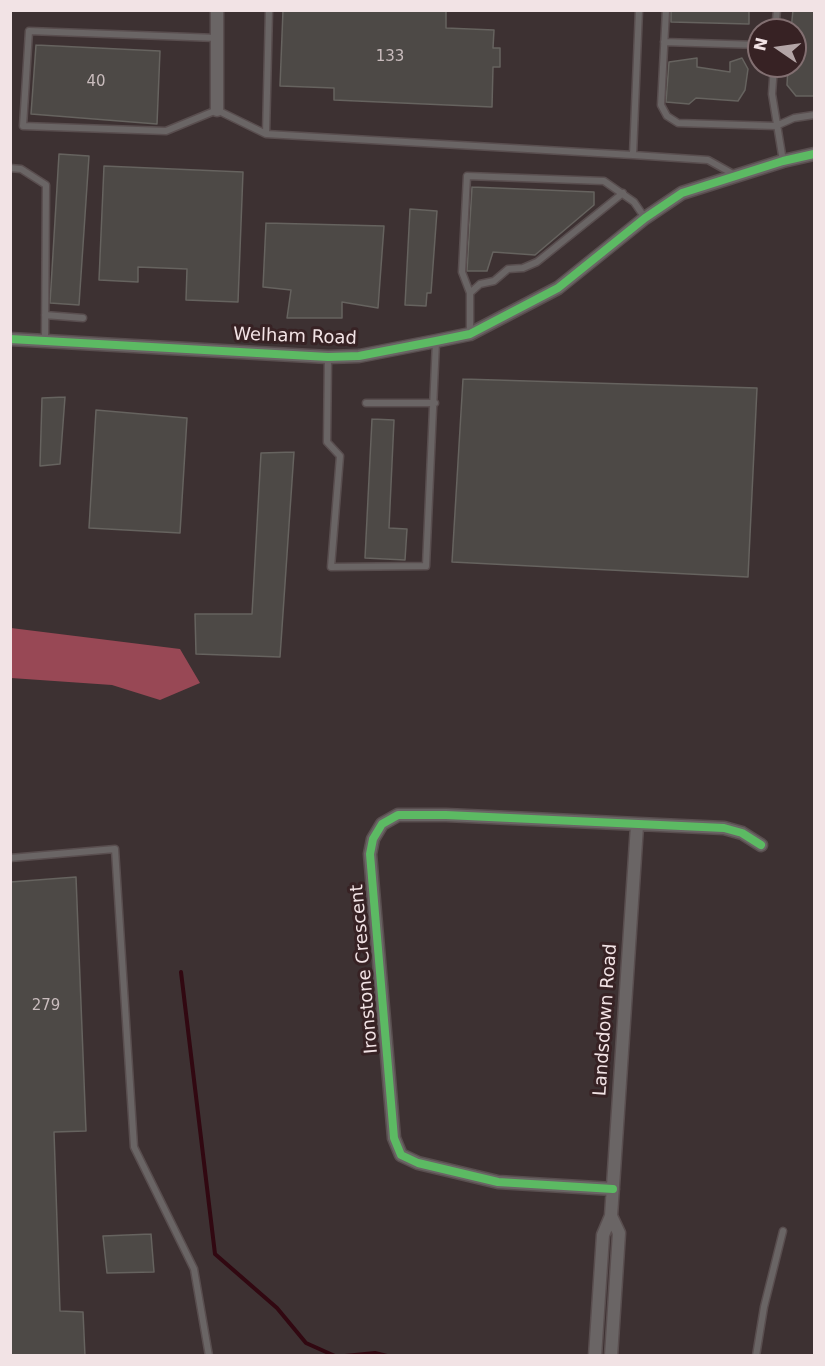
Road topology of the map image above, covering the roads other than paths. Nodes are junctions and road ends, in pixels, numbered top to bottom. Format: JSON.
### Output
{"nodes":[{"id":1,"x":217,"y":10,"type":"edge"},
{"id":2,"x":269,"y":10,"type":"edge"},
{"id":3,"x":639,"y":10,"type":"edge"},
{"id":4,"x":666,"y":10,"type":"edge"},
{"id":5,"x":217,"y":38,"type":"junction"},
{"id":6,"x":664,"y":42,"type":"junction"},
{"id":7,"x":747,"y":45,"type":"edge"},
{"id":8,"x":773,"y":78,"type":"edge"},
{"id":9,"x":217,"y":111,"type":"junction"},
{"id":10,"x":814,"y":115,"type":"edge"},
{"id":11,"x":776,"y":126,"type":"junction"},
{"id":12,"x":266,"y":134,"type":"junction"},
{"id":13,"x":814,"y":154,"type":"edge"},
{"id":14,"x":633,"y":155,"type":"junction"},
{"id":15,"x":783,"y":161,"type":"junction"},
{"id":16,"x":10,"y":168,"type":"edge"},
{"id":17,"x":736,"y":176,"type":"junction"},
{"id":18,"x":623,"y":193,"type":"junction"},
{"id":19,"x":645,"y":218,"type":"junction"},
{"id":20,"x":470,"y":293,"type":"junction"},
{"id":21,"x":45,"y":315,"type":"junction"},
{"id":22,"x":83,"y":318,"type":"dead end"},
{"id":23,"x":470,"y":334,"type":"junction"},
{"id":24,"x":10,"y":339,"type":"edge"},
{"id":25,"x":45,"y":340,"type":"junction"},
{"id":26,"x":436,"y":341,"type":"junction"},
{"id":27,"x":328,"y":357,"type":"junction"},
{"id":28,"x":366,"y":403,"type":"dead end"},
{"id":29,"x":435,"y":403,"type":"junction"},
{"id":30,"x":637,"y":826,"type":"junction"},
{"id":31,"x":761,"y":845,"type":"dead end"},
{"id":32,"x":10,"y":858,"type":"edge"},
{"id":33,"x":613,"y":1189,"type":"junction"},
{"id":34,"x":611,"y":1216,"type":"junction"},
{"id":35,"x":783,"y":1231,"type":"dead end"},
{"id":36,"x":209,"y":1356,"type":"edge"},
{"id":37,"x":595,"y":1356,"type":"edge"},
{"id":38,"x":610,"y":1356,"type":"edge"},
{"id":39,"x":756,"y":1356,"type":"edge"}],
"edges":[{"from":1,"to":5,"type":"street"},
{"from":2,"to":12,"type":"lane"},
{"from":3,"to":14,"type":"lane"},
{"from":4,"to":6,"type":"lane"},
{"from":5,"to":9,"type":"street"},
{"from":5,"to":9,"type":"lane"},
{"from":6,"to":7,"type":"lane"},
{"from":6,"to":11,"type":"lane"},
{"from":8,"to":11,"type":"lane"},
{"from":9,"to":12,"type":"lane"},
{"from":10,"to":11,"type":"lane"},
{"from":11,"to":15,"type":"lane"},
{"from":12,"to":14,"type":"lane"},
{"from":13,"to":15,"type":"street","name":"Welham Road"},
{"from":14,"to":17,"type":"lane"},
{"from":15,"to":17,"type":"street","name":"Welham Road"},
{"from":16,"to":21,"type":"lane"},
{"from":17,"to":19,"type":"street","name":"Welham Road"},
{"from":18,"to":19,"type":"lane"},
{"from":18,"to":20,"type":"lane"},
{"from":18,"to":20,"type":"lane"},
{"from":19,"to":23,"type":"street","name":"Welham Road"},
{"from":20,"to":23,"type":"lane"},
{"from":21,"to":22,"type":"lane"},
{"from":21,"to":25,"type":"lane"},
{"from":23,"to":26,"type":"street","name":"Welham Road"},
{"from":24,"to":25,"type":"street","name":"Welham Road"},
{"from":25,"to":27,"type":"street","name":"Welham Road"},
{"from":26,"to":27,"type":"street","name":"Welham Road"},
{"from":26,"to":29,"type":"lane"},
{"from":27,"to":29,"type":"lane"},
{"from":28,"to":29,"type":"lane"},
{"from":30,"to":31,"type":"street"},
{"from":30,"to":33,"type":"street","name":"Landsdown Road"},
{"from":30,"to":33,"type":"street","name":"Ironstone Crescent"},
{"from":32,"to":36,"type":"lane"},
{"from":33,"to":34,"type":"street","name":"Landsdown Road"},
{"from":34,"to":37,"type":"street","name":"Landsdown Road"},
{"from":34,"to":38,"type":"street","name":"Landsdown Road"},
{"from":35,"to":39,"type":"lane"}]}
